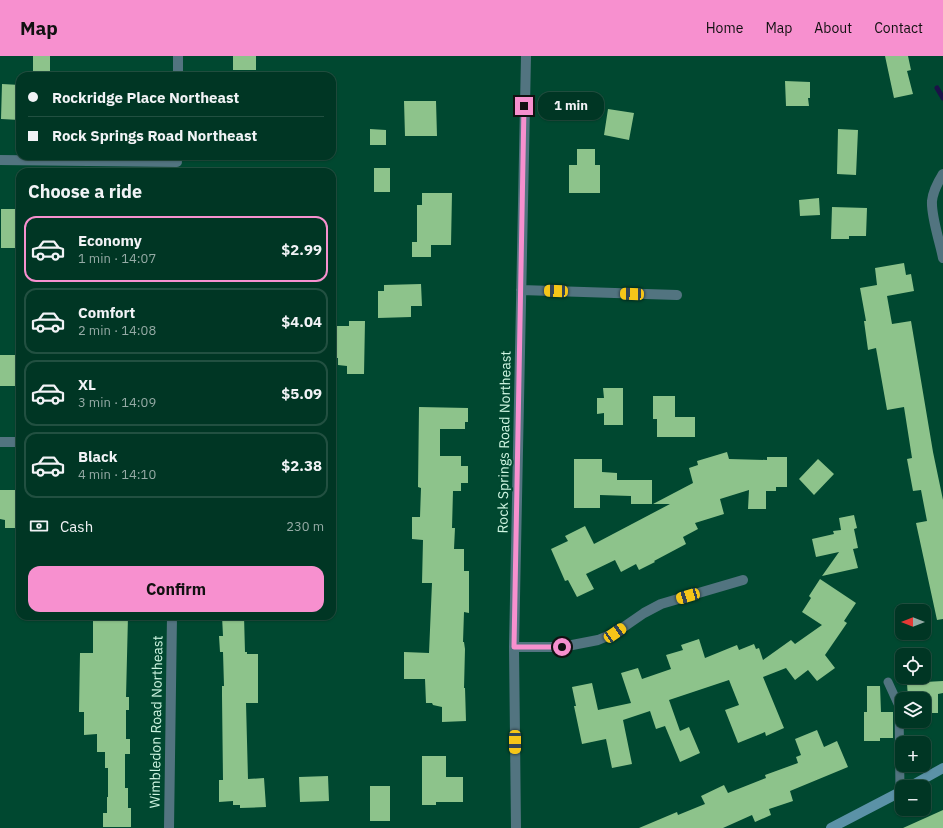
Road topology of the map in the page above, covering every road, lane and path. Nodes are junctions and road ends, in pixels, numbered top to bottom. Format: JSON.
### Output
{"nodes":[{"id":1,"x":178,"y":56,"type":"edge"},
{"id":2,"x":526,"y":56,"type":"edge"},
{"id":3,"x":178,"y":72,"type":"edge"},
{"id":4,"x":0,"y":160,"type":"edge"},
{"id":5,"x":177,"y":163,"type":"edge"},
{"id":6,"x":943,"y":174,"type":"edge"},
{"id":7,"x":943,"y":258,"type":"edge"},
{"id":8,"x":521,"y":290,"type":"junction"},
{"id":9,"x":677,"y":295,"type":"dead end"},
{"id":10,"x":0,"y":442,"type":"edge"},
{"id":11,"x":16,"y":442,"type":"edge"},
{"id":12,"x":743,"y":580,"type":"dead end"},
{"id":13,"x":172,"y":620,"type":"edge"},
{"id":14,"x":514,"y":647,"type":"junction"},
{"id":15,"x":888,"y":682,"type":"dead end"},
{"id":16,"x":943,"y":768,"type":"edge"},
{"id":17,"x":903,"y":780,"type":"edge"},
{"id":18,"x":922,"y":780,"type":"edge"},
{"id":19,"x":895,"y":795,"type":"edge"},
{"id":20,"x":169,"y":828,"type":"edge"},
{"id":21,"x":516,"y":828,"type":"edge"},
{"id":22,"x":831,"y":828,"type":"edge"}],
"edges":[{"from":1,"to":3,"type":"street"},
{"from":2,"to":8,"type":"street","name":"Rock Springs Road Northeast"},
{"from":4,"to":5,"type":"street"},
{"from":6,"to":7,"type":"street"},
{"from":8,"to":9,"type":"street"},
{"from":8,"to":14,"type":"street","name":"Rock Springs Road Northeast"},
{"from":10,"to":11,"type":"street"},
{"from":12,"to":14,"type":"street"},
{"from":13,"to":20,"type":"street","name":"Wimbledon Road Northeast"},
{"from":14,"to":21,"type":"street","name":"Rock Springs Road Northeast"},
{"from":15,"to":17,"type":"lane"},
{"from":16,"to":18,"type":"main road"},
{"from":19,"to":22,"type":"main road"}]}
